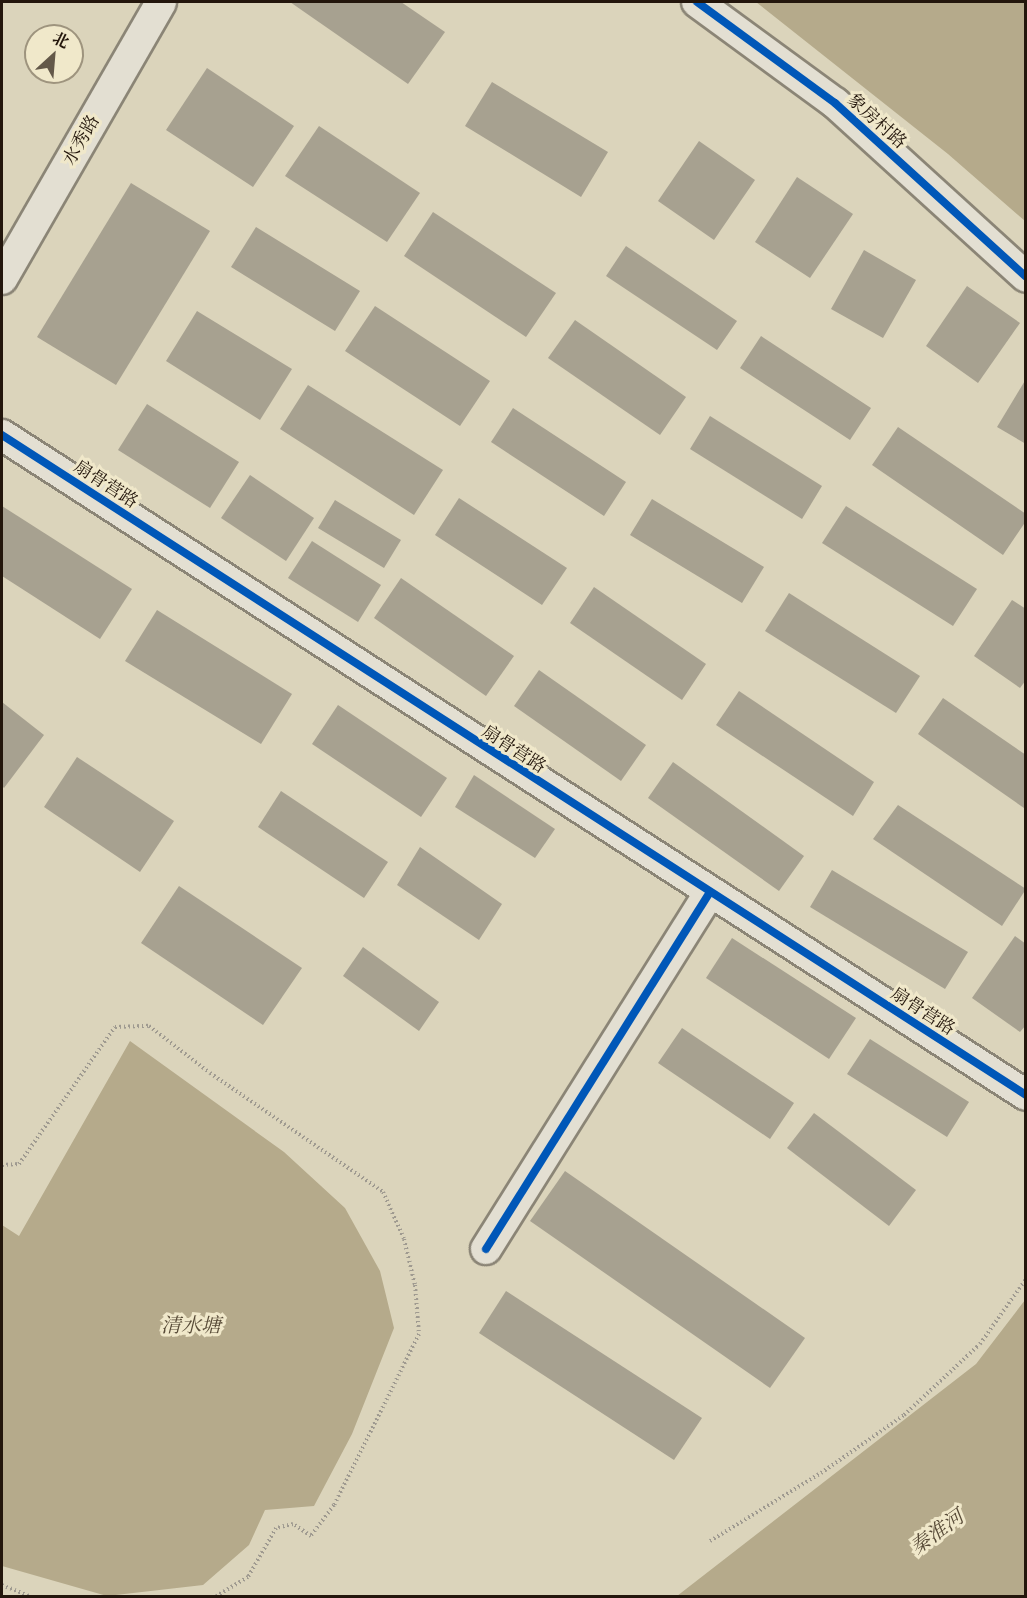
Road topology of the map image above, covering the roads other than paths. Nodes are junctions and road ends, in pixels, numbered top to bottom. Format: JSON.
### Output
{"nodes":[{"id":1,"x":161,"y":2,"type":"edge"},
{"id":2,"x":697,"y":2,"type":"edge"},
{"id":3,"x":1026,"y":277,"type":"edge"},
{"id":4,"x":2,"y":279,"type":"edge"},
{"id":5,"x":2,"y":435,"type":"edge"},
{"id":6,"x":709,"y":893,"type":"junction"},
{"id":7,"x":1018,"y":1090,"type":"edge"},
{"id":8,"x":486,"y":1249,"type":"dead end"}],
"edges":[{"from":1,"to":4,"type":"street","name":"水秀路"},
{"from":2,"to":3,"type":"street","name":"象房村路"},
{"from":5,"to":6,"type":"street","name":"扇骨营路"},
{"from":6,"to":7,"type":"street","name":"扇骨营路"},
{"from":6,"to":8,"type":"street"}]}
